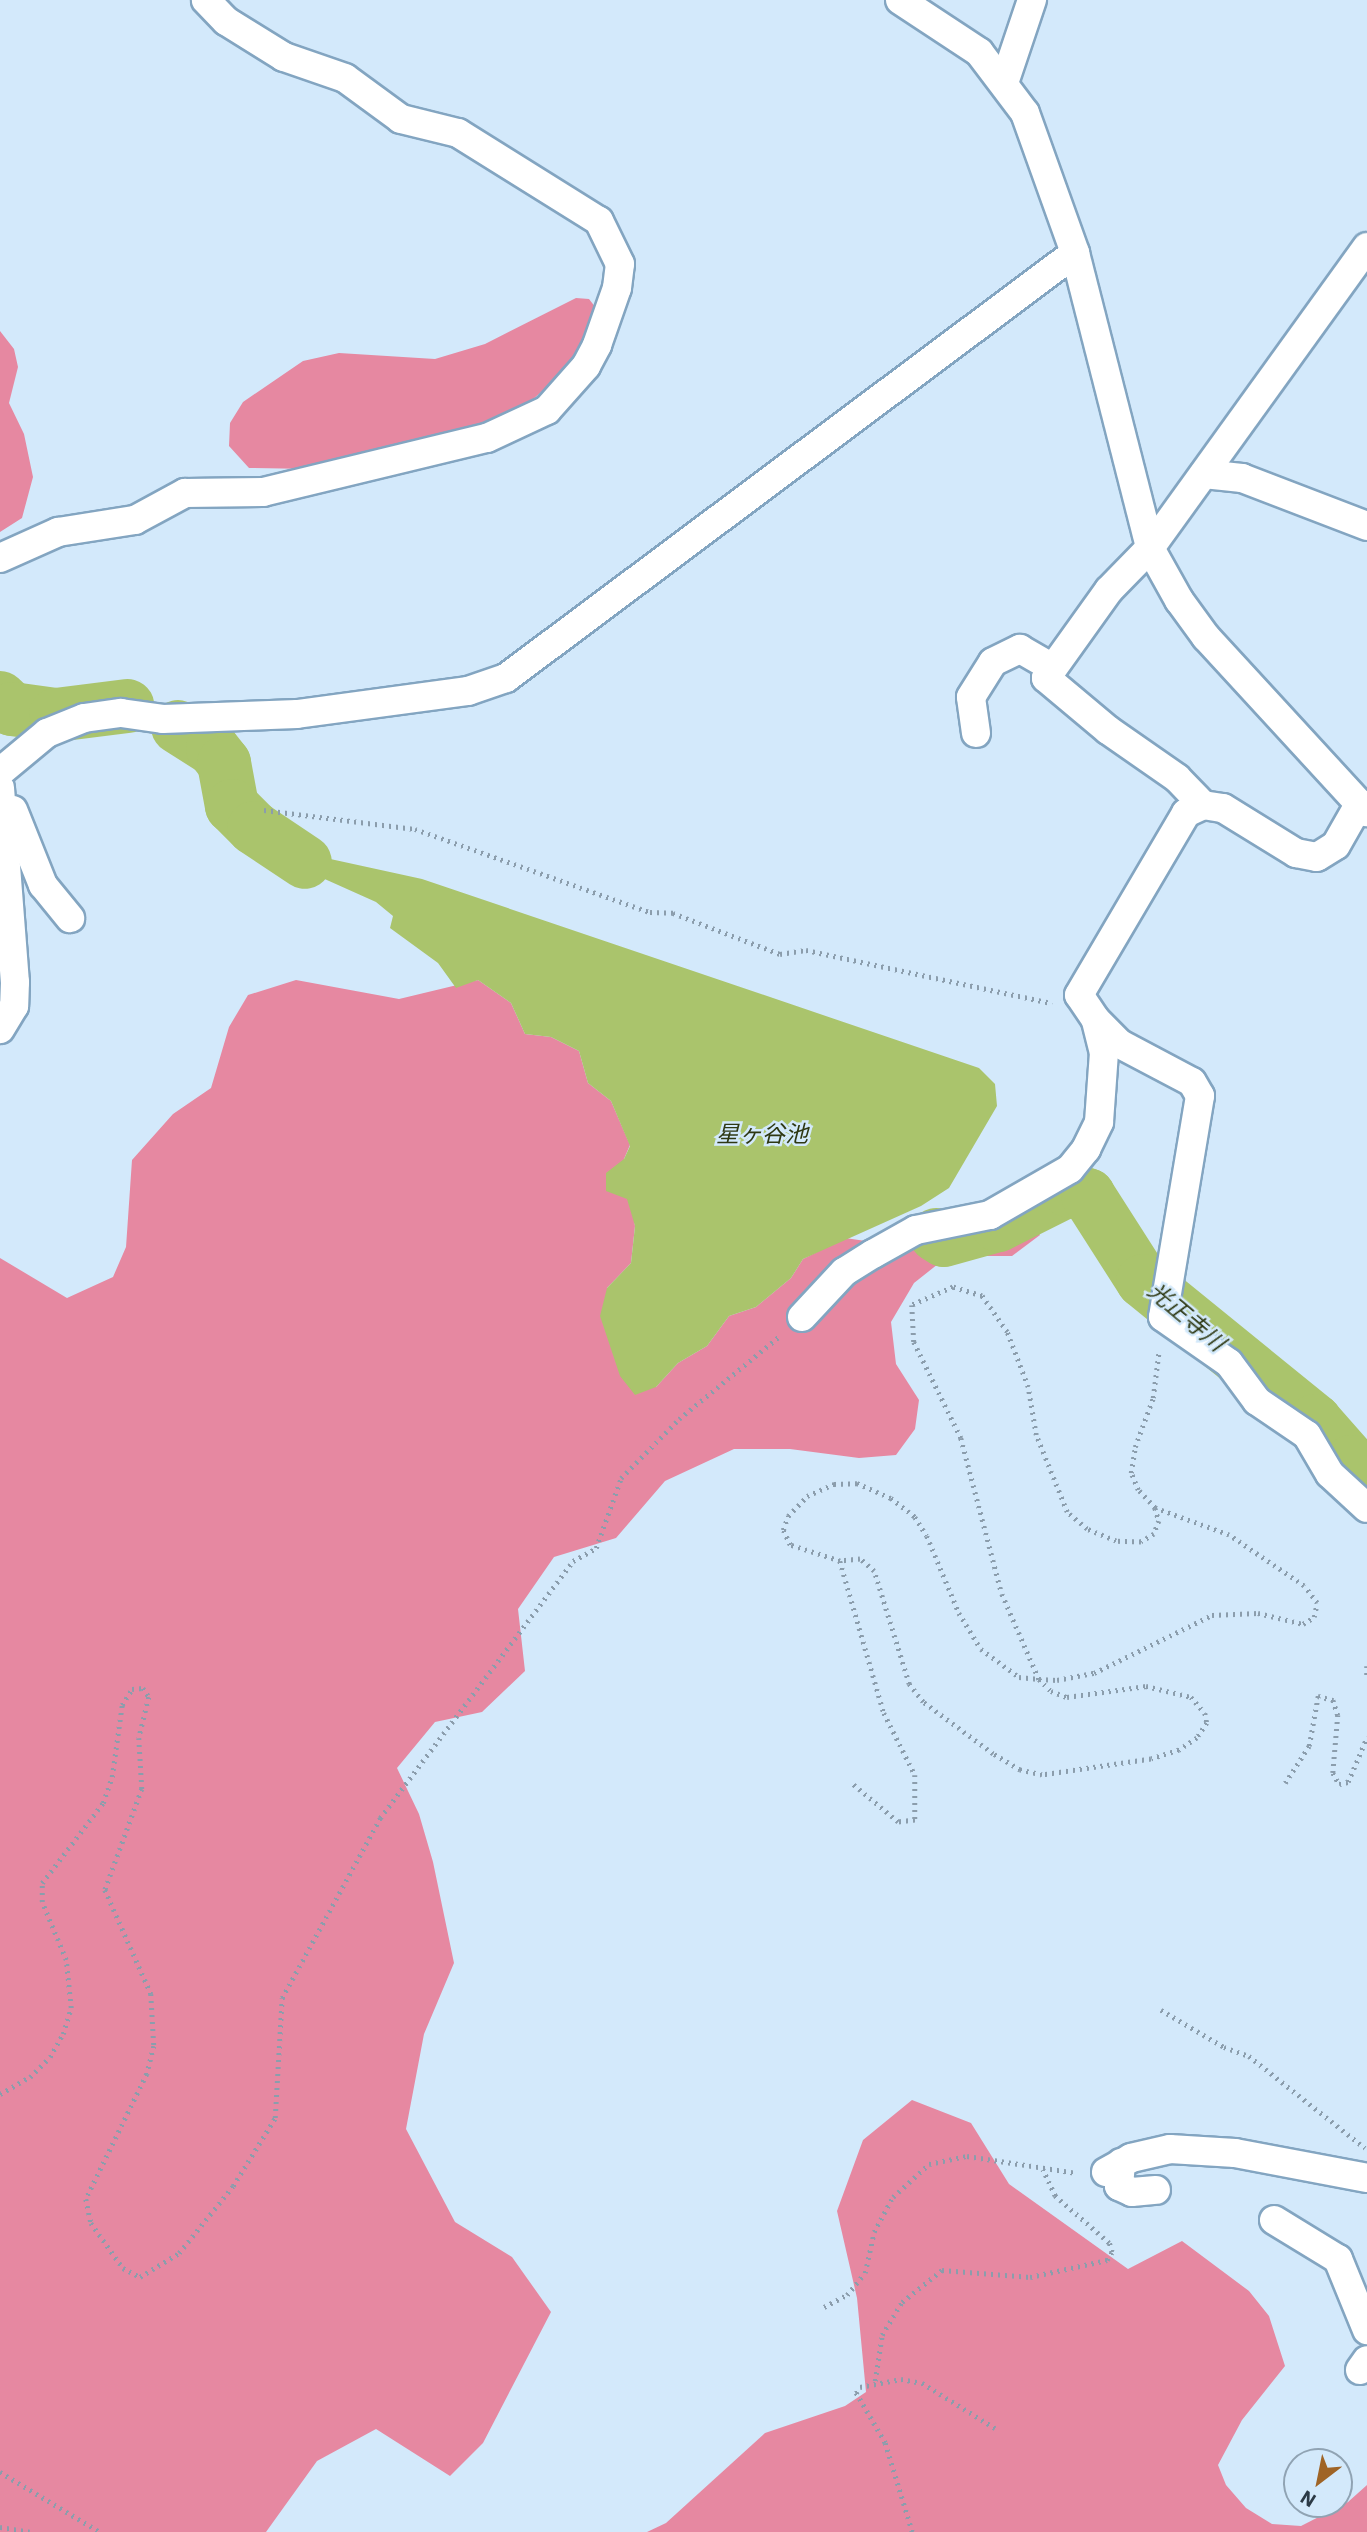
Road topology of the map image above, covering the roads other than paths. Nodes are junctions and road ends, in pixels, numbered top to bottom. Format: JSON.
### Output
{"nodes":[{"id":1,"x":206,"y":0,"type":"edge"},
{"id":2,"x":900,"y":0,"type":"edge"},
{"id":3,"x":1032,"y":0,"type":"edge"},
{"id":4,"x":1004,"y":83,"type":"junction"},
{"id":5,"x":1367,"y":247,"type":"edge"},
{"id":6,"x":1075,"y":253,"type":"junction"},
{"id":7,"x":1204,"y":474,"type":"junction"},
{"id":8,"x":1367,"y":526,"type":"edge"},
{"id":9,"x":1150,"y":548,"type":"junction"},
{"id":10,"x":0,"y":558,"type":"edge"},
{"id":11,"x":1051,"y":667,"type":"junction"},
{"id":12,"x":976,"y":733,"type":"dead end"},
{"id":13,"x":0,"y":772,"type":"edge"},
{"id":14,"x":0,"y":778,"type":"edge"},
{"id":15,"x":0,"y":788,"type":"edge"},
{"id":16,"x":1203,"y":805,"type":"junction"},
{"id":17,"x":1363,"y":807,"type":"edge"},
{"id":18,"x":70,"y":918,"type":"dead end"},
{"id":19,"x":1088,"y":1011,"type":"junction"},
{"id":20,"x":0,"y":1029,"type":"edge"},
{"id":21,"x":802,"y":1317,"type":"road end"},
{"id":22,"x":1367,"y":1508,"type":"edge"},
{"id":23,"x":1355,"y":2175,"type":"edge"},
{"id":24,"x":1156,"y":2190,"type":"dead end"},
{"id":25,"x":1367,"y":2200,"type":"edge"},
{"id":26,"x":1274,"y":2220,"type":"dead end"},
{"id":27,"x":1367,"y":2330,"type":"edge"}],
"edges":[{"from":1,"to":10,"type":"street"},
{"from":2,"to":4,"type":"street"},
{"from":3,"to":4,"type":"street"},
{"from":4,"to":6,"type":"street"},
{"from":5,"to":7,"type":"street"},
{"from":6,"to":9,"type":"street"},
{"from":6,"to":13,"type":"street"},
{"from":7,"to":8,"type":"street"},
{"from":7,"to":9,"type":"street"},
{"from":9,"to":11,"type":"street"},
{"from":9,"to":17,"type":"street"},
{"from":11,"to":12,"type":"street"},
{"from":11,"to":16,"type":"street"},
{"from":14,"to":18,"type":"street"},
{"from":15,"to":20,"type":"street"},
{"from":16,"to":17,"type":"street"},
{"from":16,"to":19,"type":"street"},
{"from":19,"to":21,"type":"street"},
{"from":19,"to":22,"type":"street"},
{"from":23,"to":24,"type":"street"},
{"from":23,"to":25,"type":"street"},
{"from":26,"to":27,"type":"street"}]}
